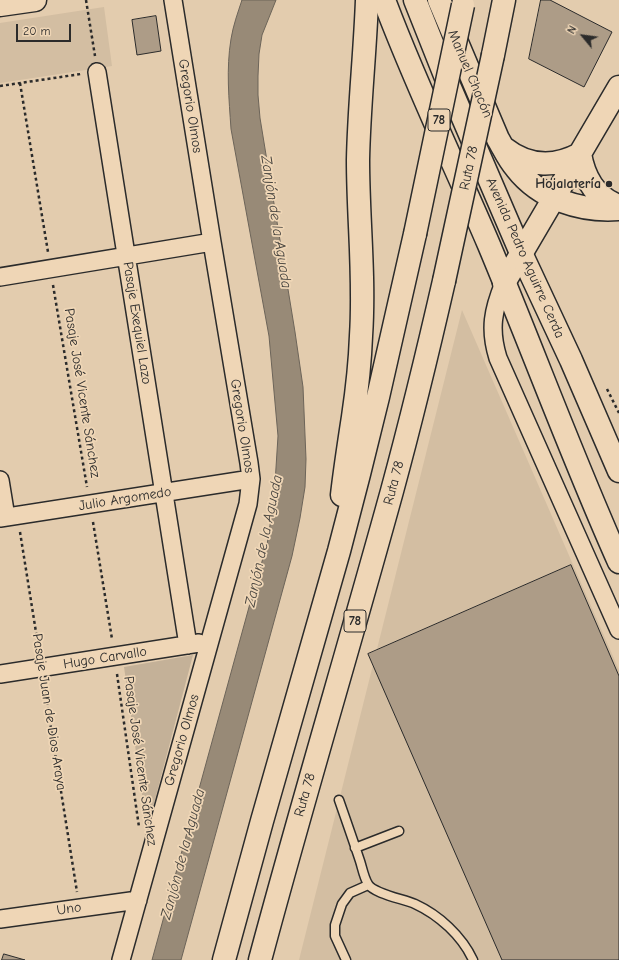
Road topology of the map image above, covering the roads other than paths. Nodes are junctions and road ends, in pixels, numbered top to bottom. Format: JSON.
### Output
{"nodes":[{"id":1,"x":35,"y":0,"type":"edge"},
{"id":2,"x":173,"y":0,"type":"edge"},
{"id":3,"x":367,"y":0,"type":"edge"},
{"id":4,"x":384,"y":0,"type":"edge"},
{"id":5,"x":415,"y":0,"type":"edge"},
{"id":6,"x":439,"y":0,"type":"edge"},
{"id":7,"x":504,"y":0,"type":"edge"},
{"id":8,"x":463,"y":3,"type":"edge"},
{"id":9,"x":0,"y":5,"type":"edge"},
{"id":10,"x":97,"y":72,"type":"road end"},
{"id":11,"x":619,"y":87,"type":"edge"},
{"id":12,"x":503,"y":148,"type":"junction"},
{"id":13,"x":580,"y":154,"type":"junction"},
{"id":14,"x":554,"y":198,"type":"junction"},
{"id":15,"x":619,"y":207,"type":"edge"},
{"id":16,"x":212,"y":242,"type":"junction"},
{"id":17,"x":521,"y":253,"type":"junction"},
{"id":18,"x":126,"y":256,"type":"junction"},
{"id":19,"x":0,"y":277,"type":"edge"},
{"id":20,"x":504,"y":283,"type":"junction"},
{"id":21,"x":619,"y":471,"type":"edge"},
{"id":22,"x":250,"y":479,"type":"junction"},
{"id":23,"x":0,"y":480,"type":"edge"},
{"id":24,"x":164,"y":493,"type":"junction"},
{"id":25,"x":8,"y":517,"type":"edge"},
{"id":26,"x":339,"y":551,"type":"junction"},
{"id":27,"x":619,"y":562,"type":"edge"},
{"id":28,"x":619,"y":630,"type":"edge"},
{"id":29,"x":209,"y":642,"type":"junction"},
{"id":30,"x":188,"y":645,"type":"junction"},
{"id":31,"x":0,"y":674,"type":"edge"},
{"id":32,"x":339,"y":800,"type":"dead end"},
{"id":33,"x":399,"y":831,"type":"dead end"},
{"id":34,"x":355,"y":848,"type":"junction"},
{"id":35,"x":368,"y":884,"type":"junction"},
{"id":36,"x":138,"y":900,"type":"junction"},
{"id":37,"x":0,"y":918,"type":"edge"},
{"id":38,"x":121,"y":960,"type":"edge"},
{"id":39,"x":224,"y":960,"type":"edge"},
{"id":40,"x":260,"y":960,"type":"edge"},
{"id":41,"x":346,"y":960,"type":"edge"},
{"id":42,"x":473,"y":960,"type":"edge"}],
"edges":[{"from":1,"to":9,"type":"main road"},
{"from":2,"to":16,"type":"street","name":"Gregorio Olmos"},
{"from":3,"to":26,"type":"main road"},
{"from":4,"to":20,"type":"main road","name":"Avenida Pedro Aguirre Cerda"},
{"from":5,"to":17,"type":"main road","name":"Avenida Pedro Aguirre Cerda"},
{"from":6,"to":12,"type":"main road","name":"Manuel Chacón"},
{"from":7,"to":40,"type":"main road","name":"Ruta 78","number":"78","bridge":true},
{"from":8,"to":26,"type":"main road","number":"78","bridge":true},
{"from":10,"to":18,"type":"street","name":"Pasaje Exequiel Lazo"},
{"from":11,"to":13,"type":"main road"},
{"from":12,"to":13,"type":"main road"},
{"from":12,"to":14,"type":"main road","name":"Manuel Chacón"},
{"from":13,"to":14,"type":"main road"},
{"from":13,"to":15,"type":"main road"},
{"from":14,"to":15,"type":"main road","name":"Manuel Chacón"},
{"from":14,"to":17,"type":"main road"},
{"from":16,"to":18,"type":"street"},
{"from":16,"to":22,"type":"street","name":"Gregorio Olmos"},
{"from":17,"to":20,"type":"main road"},
{"from":17,"to":21,"type":"main road","name":"Avenida Pedro Aguirre Cerda"},
{"from":18,"to":19,"type":"street"},
{"from":18,"to":24,"type":"street","name":"Pasaje Exequiel Lazo"},
{"from":20,"to":27,"type":"main road","name":"Avenida Pedro Aguirre Cerda"},
{"from":20,"to":28,"type":"street","name":"Avenida Pedro Aguirre Cerda"},
{"from":22,"to":24,"type":"street","name":"Julio Argomedo"},
{"from":22,"to":29,"type":"street","name":"Gregorio Olmos"},
{"from":23,"to":25,"type":"street"},
{"from":24,"to":25,"type":"street","name":"Julio Argomedo"},
{"from":24,"to":30,"type":"street","name":"Pasaje Exequiel Lazo"},
{"from":26,"to":39,"type":"main road","number":"78"},
{"from":29,"to":30,"type":"street","name":"Hugo Carvallo"},
{"from":29,"to":36,"type":"street","name":"Gregorio Olmos"},
{"from":30,"to":31,"type":"street","name":"Hugo Carvallo"},
{"from":32,"to":34,"type":"lane"},
{"from":33,"to":34,"type":"lane"},
{"from":34,"to":35,"type":"lane"},
{"from":35,"to":41,"type":"lane"},
{"from":35,"to":42,"type":"lane"},
{"from":36,"to":37,"type":"street","name":"Uno"},
{"from":36,"to":38,"type":"street","name":"Gregorio Olmos"}]}
